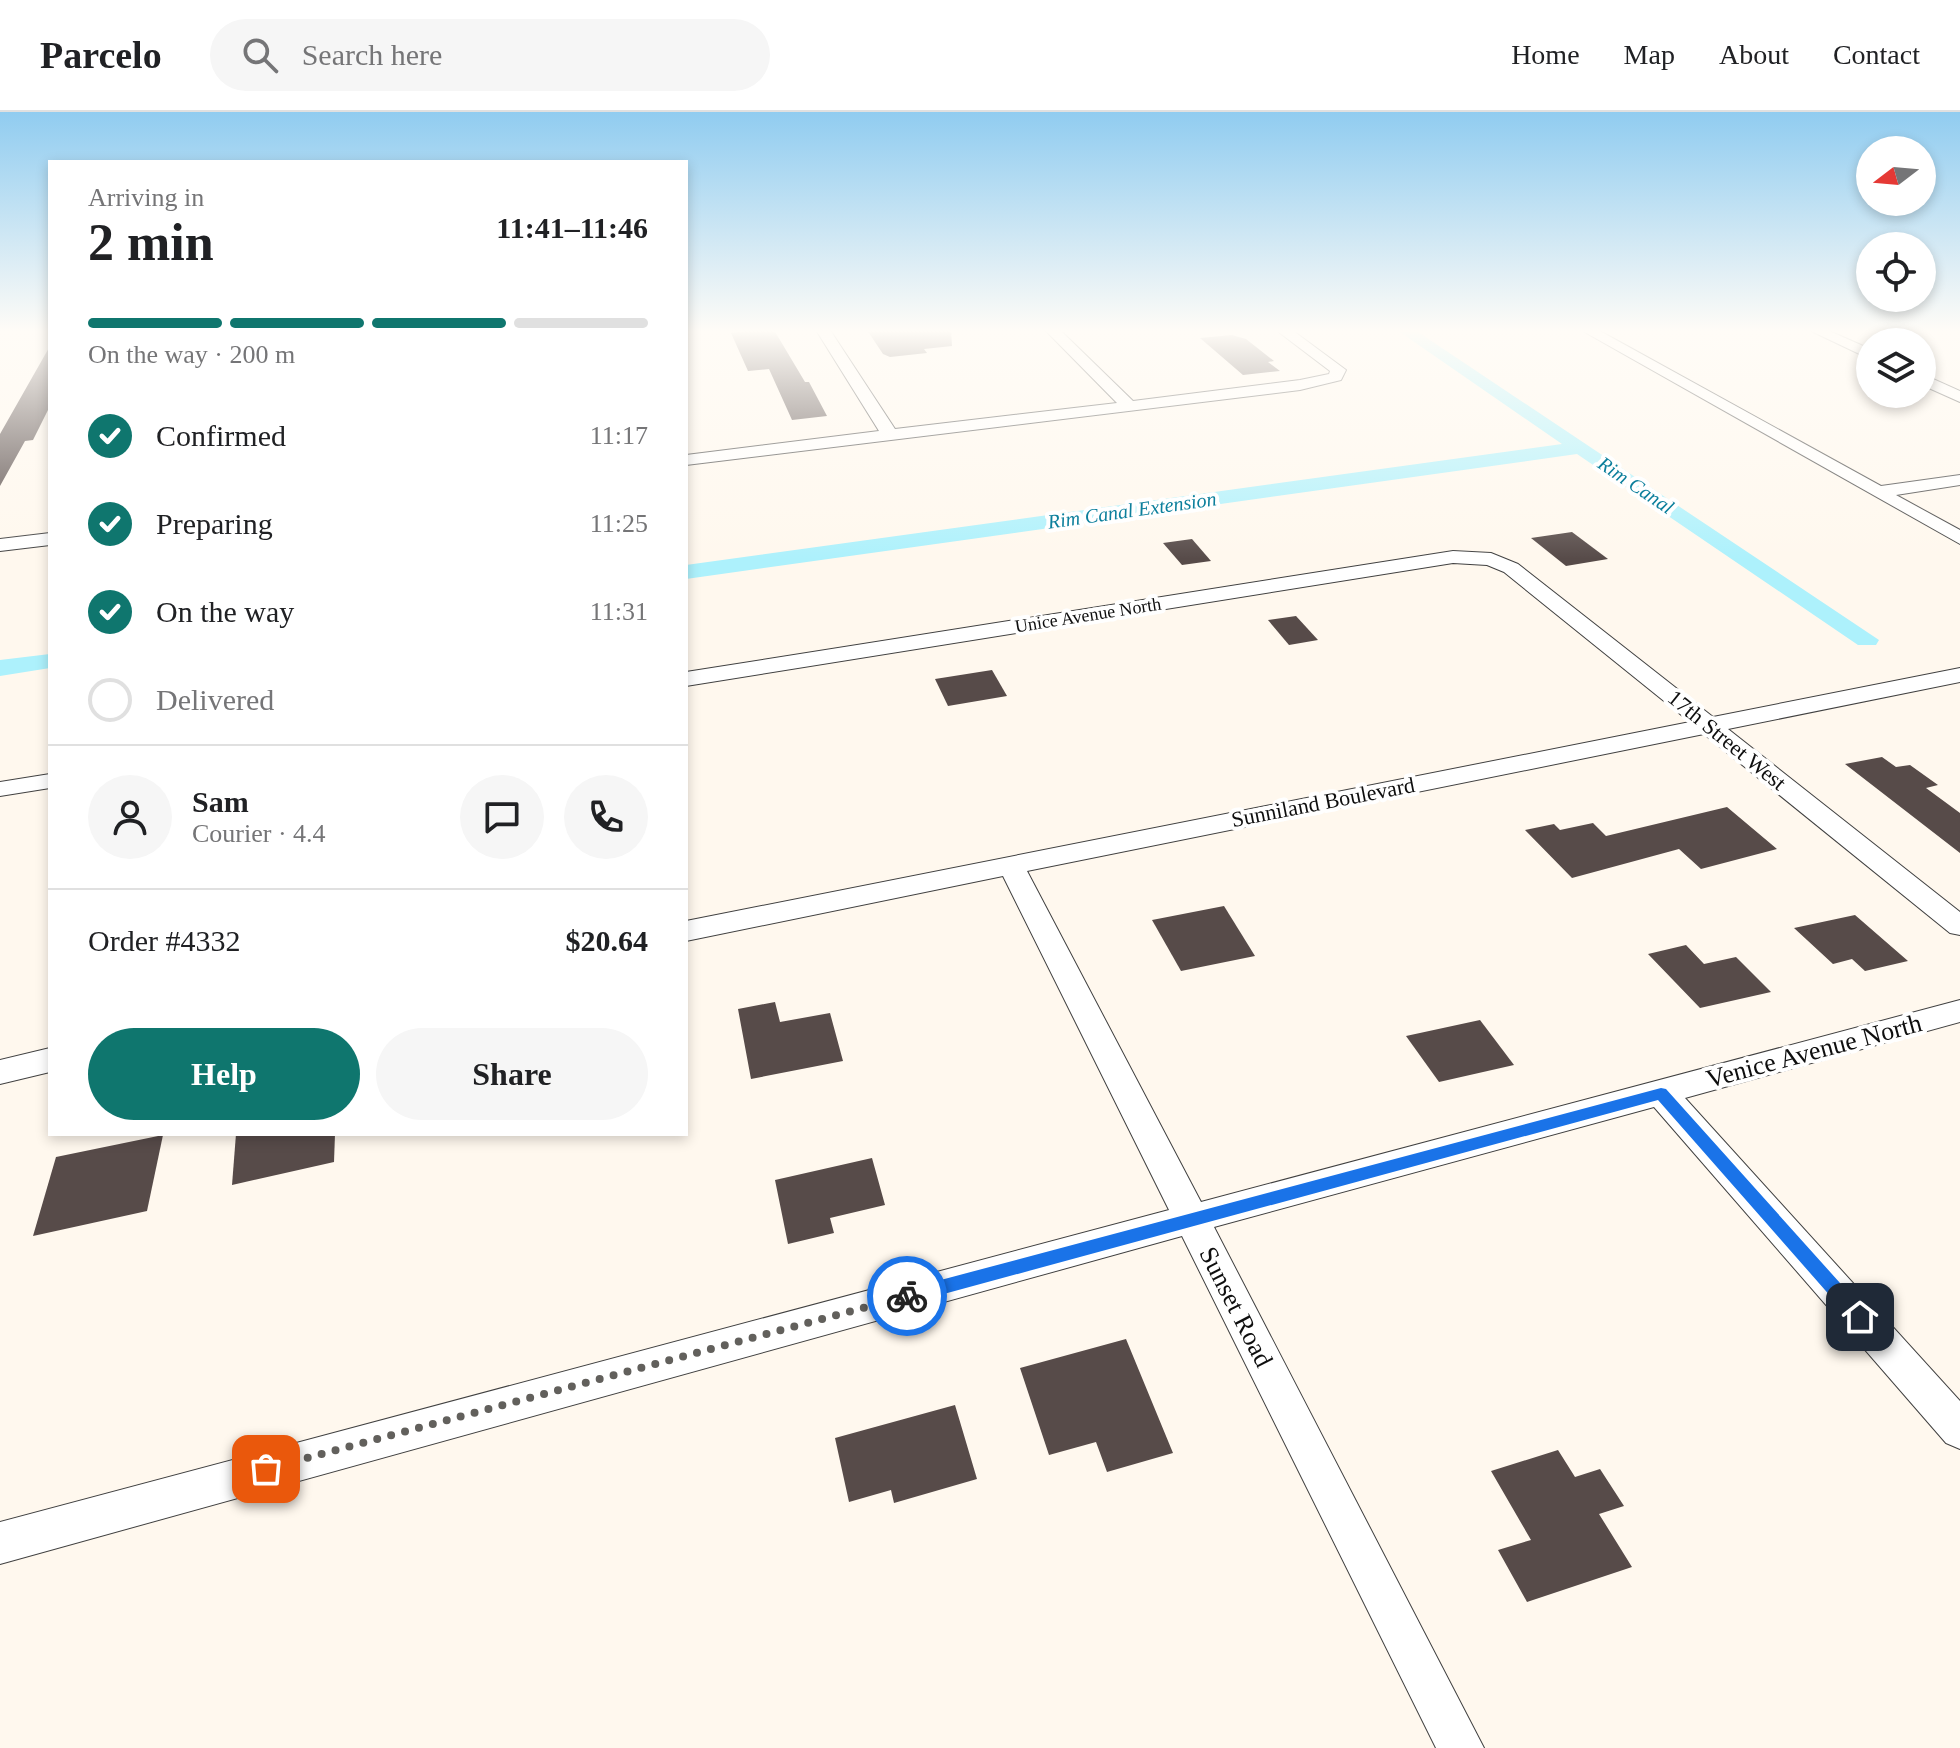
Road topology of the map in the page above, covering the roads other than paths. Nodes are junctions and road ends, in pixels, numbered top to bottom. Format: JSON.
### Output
{"nodes":[{"id":1,"x":872,"y":406,"type":"edge"},
{"id":2,"x":1117,"y":406,"type":"edge"},
{"id":3,"x":1725,"y":406,"type":"edge"},
{"id":4,"x":890,"y":435,"type":"junction"},
{"id":5,"x":688,"y":460,"type":"edge"},
{"id":6,"x":1960,"y":480,"type":"edge"},
{"id":7,"x":1879,"y":492,"type":"junction"},
{"id":8,"x":1960,"y":538,"type":"edge"},
{"id":9,"x":45,"y":539,"type":"edge"},
{"id":10,"x":0,"y":545,"type":"edge"},
{"id":11,"x":1491,"y":559,"type":"joint"},
{"id":12,"x":1960,"y":675,"type":"edge"},
{"id":13,"x":688,"y":679,"type":"edge"},
{"id":14,"x":1708,"y":725,"type":"junction"},
{"id":15,"x":48,"y":781,"type":"edge"},
{"id":16,"x":0,"y":789,"type":"edge"},
{"id":17,"x":1011,"y":865,"type":"junction"},
{"id":18,"x":1960,"y":926,"type":"edge"},
{"id":19,"x":688,"y":931,"type":"edge"},
{"id":20,"x":1960,"y":1011,"type":"edge"},
{"id":21,"x":48,"y":1060,"type":"edge"},
{"id":22,"x":0,"y":1072,"type":"edge"},
{"id":23,"x":1661,"y":1093,"type":"junction"},
{"id":24,"x":1192,"y":1220,"type":"junction"},
{"id":25,"x":1960,"y":1430,"type":"edge"},
{"id":26,"x":0,"y":1543,"type":"edge"},
{"id":27,"x":1461,"y":1748,"type":"edge"}],
"edges":[{"from":1,"to":4,"type":"street"},
{"from":2,"to":4,"type":"street"},
{"from":3,"to":7,"type":"street"},
{"from":4,"to":5,"type":"street"},
{"from":6,"to":7,"type":"street"},
{"from":7,"to":8,"type":"street"},
{"from":9,"to":10,"type":"street"},
{"from":11,"to":13,"type":"street","name":"Unice Avenue North"},
{"from":11,"to":14,"type":"street","name":"17th Street West"},
{"from":12,"to":14,"type":"street","name":"Sunniland Boulevard"},
{"from":14,"to":17,"type":"street","name":"Sunniland Boulevard"},
{"from":14,"to":18,"type":"street","name":"17th Street West"},
{"from":15,"to":16,"type":"street"},
{"from":17,"to":19,"type":"street","name":"Sunniland Boulevard"},
{"from":17,"to":24,"type":"street","name":"Sunset Road"},
{"from":20,"to":23,"type":"street","name":"Venice Avenue North"},
{"from":21,"to":22,"type":"street"},
{"from":23,"to":24,"type":"street","name":"Venice Avenue North"},
{"from":23,"to":25,"type":"street"},
{"from":24,"to":26,"type":"street","name":"Venice Avenue North"},
{"from":24,"to":27,"type":"street","name":"Sunset Road"}]}
